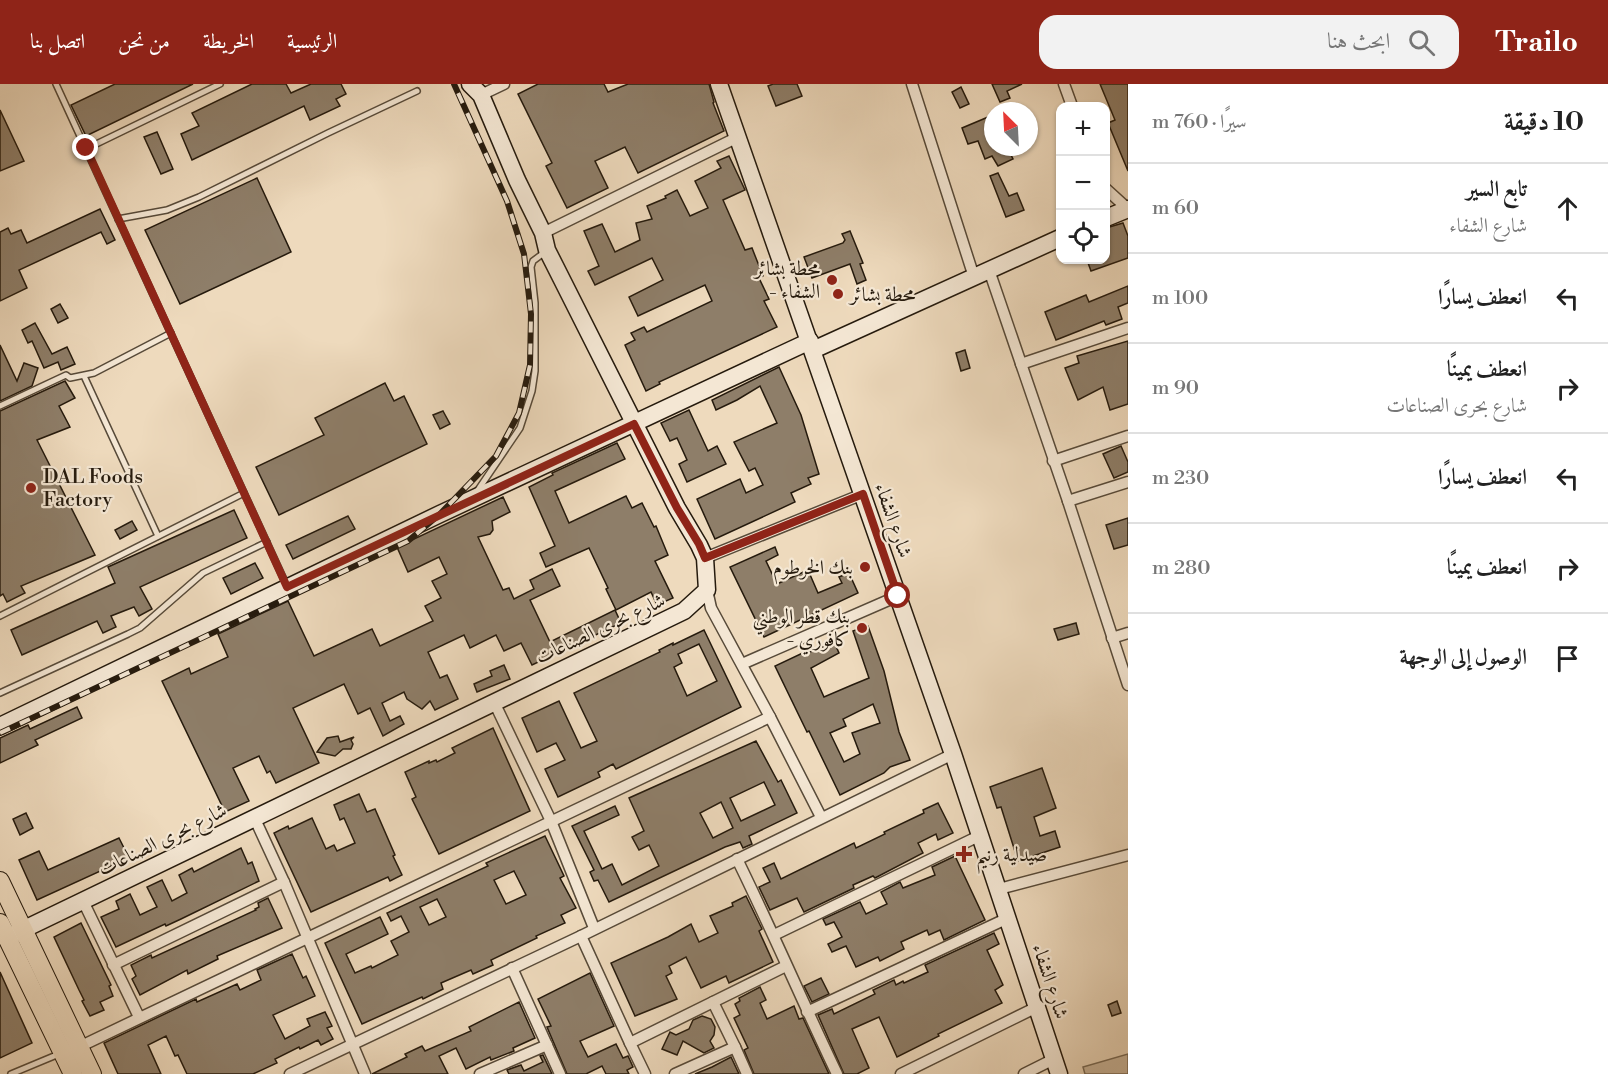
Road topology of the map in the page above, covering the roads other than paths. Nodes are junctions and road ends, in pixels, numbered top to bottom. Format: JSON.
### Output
{"nodes":[{"id":1,"x":56,"y":84,"type":"edge"},
{"id":2,"x":220,"y":84,"type":"edge"},
{"id":3,"x":504,"y":84,"type":"edge"},
{"id":4,"x":719,"y":84,"type":"edge"},
{"id":5,"x":912,"y":84,"type":"edge"},
{"id":6,"x":1064,"y":84,"type":"edge"},
{"id":7,"x":475,"y":89,"type":"edge"},
{"id":8,"x":417,"y":92,"type":"dead end"},
{"id":9,"x":1071,"y":102,"type":"edge"},
{"id":10,"x":736,"y":138,"type":"junction"},
{"id":11,"x":86,"y":148,"type":"junction"},
{"id":12,"x":1110,"y":193,"type":"edge"},
{"id":13,"x":1128,"y":209,"type":"edge"},
{"id":14,"x":1110,"y":216,"type":"edge"},
{"id":15,"x":118,"y":219,"type":"junction"},
{"id":16,"x":1056,"y":240,"type":"edge"},
{"id":17,"x":545,"y":242,"type":"junction"},
{"id":18,"x":981,"y":274,"type":"junction"},
{"id":19,"x":1128,"y":328,"type":"edge"},
{"id":20,"x":171,"y":333,"type":"junction"},
{"id":21,"x":812,"y":346,"type":"junction"},
{"id":22,"x":1021,"y":364,"type":"junction"},
{"id":23,"x":84,"y":376,"type":"junction"},
{"id":24,"x":0,"y":406,"type":"edge"},
{"id":25,"x":634,"y":424,"type":"junction"},
{"id":26,"x":1128,"y":436,"type":"edge"},
{"id":27,"x":1053,"y":461,"type":"junction"},
{"id":28,"x":1128,"y":482,"type":"edge"},
{"id":29,"x":244,"y":493,"type":"junction"},
{"id":30,"x":863,"y":494,"type":"junction"},
{"id":31,"x":470,"y":501,"type":"junction"},
{"id":32,"x":1068,"y":501,"type":"junction"},
{"id":33,"x":158,"y":536,"type":"junction"},
{"id":34,"x":267,"y":542,"type":"junction"},
{"id":35,"x":705,"y":558,"type":"junction"},
{"id":36,"x":287,"y":587,"type":"junction"},
{"id":37,"x":707,"y":590,"type":"junction"},
{"id":38,"x":898,"y":596,"type":"junction"},
{"id":39,"x":0,"y":616,"type":"edge"},
{"id":40,"x":1128,"y":633,"type":"edge"},
{"id":41,"x":1112,"y":638,"type":"junction"},
{"id":42,"x":742,"y":664,"type":"junction"},
{"id":43,"x":1128,"y":685,"type":"edge"},
{"id":44,"x":0,"y":693,"type":"edge"},
{"id":45,"x":494,"y":702,"type":"junction"},
{"id":46,"x":770,"y":717,"type":"junction"},
{"id":47,"x":0,"y":726,"type":"edge"},
{"id":48,"x":953,"y":754,"type":"junction"},
{"id":49,"x":254,"y":817,"type":"junction"},
{"id":50,"x":821,"y":818,"type":"junction"},
{"id":51,"x":551,"y":821,"type":"junction"},
{"id":52,"x":981,"y":835,"type":"junction"},
{"id":53,"x":1128,"y":855,"type":"edge"},
{"id":54,"x":736,"y":859,"type":"junction"},
{"id":55,"x":0,"y":881,"type":"edge"},
{"id":56,"x":284,"y":882,"type":"junction"},
{"id":57,"x":999,"y":890,"type":"junction"},
{"id":58,"x":82,"y":901,"type":"junction"},
{"id":59,"x":1008,"y":918,"type":"junction"},
{"id":60,"x":594,"y":928,"type":"junction"},
{"id":61,"x":8,"y":933,"type":"edge"},
{"id":62,"x":774,"y":935,"type":"junction"},
{"id":63,"x":581,"y":936,"type":"junction"},
{"id":64,"x":307,"y":937,"type":"junction"},
{"id":65,"x":113,"y":965,"type":"junction"},
{"id":66,"x":786,"y":966,"type":"junction"},
{"id":67,"x":512,"y":968,"type":"junction"},
{"id":68,"x":713,"y":1002,"type":"junction"},
{"id":69,"x":1037,"y":1007,"type":"junction"},
{"id":70,"x":807,"y":1012,"type":"junction"},
{"id":71,"x":139,"y":1017,"type":"junction"},
{"id":72,"x":630,"y":1042,"type":"junction"},
{"id":73,"x":352,"y":1045,"type":"junction"},
{"id":74,"x":547,"y":1045,"type":"junction"},
{"id":75,"x":735,"y":1047,"type":"junction"},
{"id":76,"x":71,"y":1050,"type":"junction"},
{"id":77,"x":1057,"y":1067,"type":"edge"},
{"id":78,"x":311,"y":1069,"type":"edge"},
{"id":79,"x":11,"y":1074,"type":"edge"},
{"id":80,"x":73,"y":1074,"type":"edge"},
{"id":81,"x":92,"y":1074,"type":"edge"},
{"id":82,"x":290,"y":1074,"type":"edge"},
{"id":83,"x":365,"y":1074,"type":"edge"},
{"id":84,"x":480,"y":1074,"type":"edge"},
{"id":85,"x":560,"y":1074,"type":"edge"},
{"id":86,"x":645,"y":1074,"type":"edge"},
{"id":87,"x":675,"y":1074,"type":"edge"},
{"id":88,"x":747,"y":1074,"type":"edge"},
{"id":89,"x":837,"y":1074,"type":"edge"},
{"id":90,"x":901,"y":1074,"type":"edge"},
{"id":91,"x":1024,"y":1074,"type":"edge"}],
"edges":[{"from":1,"to":11,"type":"lane"},
{"from":2,"to":11,"type":"lane"},
{"from":3,"to":7,"type":"street"},
{"from":4,"to":10,"type":"street","name":"شارع الشفاء"},
{"from":5,"to":18,"type":"street"},
{"from":6,"to":9,"type":"street"},
{"from":7,"to":17,"type":"street"},
{"from":8,"to":15,"type":"lane"},
{"from":10,"to":17,"type":"street"},
{"from":10,"to":21,"type":"street","name":"شارع الشفاء"},
{"from":11,"to":15,"type":"lane"},
{"from":12,"to":13,"type":"street"},
{"from":13,"to":14,"type":"street"},
{"from":15,"to":20,"type":"lane"},
{"from":16,"to":18,"type":"street"},
{"from":17,"to":25,"type":"street"},
{"from":17,"to":31,"type":"lane"},
{"from":18,"to":21,"type":"street"},
{"from":18,"to":22,"type":"street"},
{"from":19,"to":22,"type":"street"},
{"from":20,"to":23,"type":"lane"},
{"from":20,"to":29,"type":"lane"},
{"from":21,"to":25,"type":"street"},
{"from":21,"to":30,"type":"street","name":"شارع الشفاء"},
{"from":22,"to":27,"type":"street"},
{"from":23,"to":24,"type":"lane"},
{"from":23,"to":33,"type":"lane"},
{"from":25,"to":31,"type":"street"},
{"from":25,"to":35,"type":"street"},
{"from":26,"to":27,"type":"street"},
{"from":27,"to":32,"type":"street"},
{"from":28,"to":32,"type":"street"},
{"from":29,"to":33,"type":"lane"},
{"from":29,"to":34,"type":"lane"},
{"from":30,"to":35,"type":"street"},
{"from":30,"to":38,"type":"street","name":"شارع الشفاء"},
{"from":31,"to":36,"type":"street"},
{"from":32,"to":41,"type":"street"},
{"from":33,"to":39,"type":"lane"},
{"from":34,"to":36,"type":"lane"},
{"from":34,"to":44,"type":"lane"},
{"from":35,"to":37,"type":"street"},
{"from":36,"to":47,"type":"street"},
{"from":37,"to":42,"type":"street"},
{"from":37,"to":45,"type":"street","name":"شارع بحرى الصناعات"},
{"from":38,"to":42,"type":"street"},
{"from":38,"to":48,"type":"street","name":"شارع الشفاء"},
{"from":40,"to":41,"type":"street"},
{"from":41,"to":43,"type":"street"},
{"from":42,"to":46,"type":"street"},
{"from":45,"to":49,"type":"street","name":"شارع بحرى الصناعات"},
{"from":45,"to":51,"type":"street"},
{"from":46,"to":50,"type":"street"},
{"from":46,"to":51,"type":"street"},
{"from":48,"to":50,"type":"street"},
{"from":48,"to":52,"type":"street","name":"شارع الشفاء"},
{"from":49,"to":56,"type":"street"},
{"from":49,"to":58,"type":"street","name":"شارع بحرى الصناعات"},
{"from":50,"to":54,"type":"street"},
{"from":51,"to":60,"type":"street"},
{"from":51,"to":64,"type":"street"},
{"from":52,"to":57,"type":"street","name":"شارع الشفاء"},
{"from":52,"to":62,"type":"street"},
{"from":53,"to":57,"type":"street"},
{"from":54,"to":60,"type":"street"},
{"from":54,"to":62,"type":"street"},
{"from":55,"to":61,"type":"main road"},
{"from":56,"to":64,"type":"street"},
{"from":56,"to":65,"type":"street"},
{"from":57,"to":59,"type":"street","name":"شارع الشفاء"},
{"from":58,"to":61,"type":"street","name":"شارع بحرى الصناعات"},
{"from":58,"to":65,"type":"street"},
{"from":59,"to":69,"type":"street","name":"شارع الشفاء"},
{"from":59,"to":70,"type":"street"},
{"from":60,"to":63,"type":"street"},
{"from":61,"to":76,"type":"main road"},
{"from":62,"to":66,"type":"street"},
{"from":63,"to":67,"type":"street"},
{"from":63,"to":72,"type":"street"},
{"from":64,"to":71,"type":"street"},
{"from":64,"to":73,"type":"street"},
{"from":65,"to":71,"type":"street"},
{"from":66,"to":68,"type":"street"},
{"from":66,"to":70,"type":"street"},
{"from":67,"to":73,"type":"street"},
{"from":67,"to":74,"type":"street"},
{"from":68,"to":72,"type":"street"},
{"from":68,"to":75,"type":"street"},
{"from":69,"to":77,"type":"street","name":"شارع الشفاء"},
{"from":69,"to":90,"type":"street"},
{"from":70,"to":89,"type":"street"},
{"from":71,"to":76,"type":"street"},
{"from":72,"to":86,"type":"street"},
{"from":73,"to":78,"type":"street"},
{"from":73,"to":83,"type":"street"},
{"from":74,"to":84,"type":"street"},
{"from":74,"to":85,"type":"street"},
{"from":75,"to":87,"type":"street"},
{"from":75,"to":88,"type":"street"},
{"from":76,"to":79,"type":"lane"},
{"from":76,"to":80,"type":"main road"},
{"from":76,"to":81,"type":"main road"},
{"from":77,"to":91,"type":"street"},
{"from":78,"to":82,"type":"street"}]}
